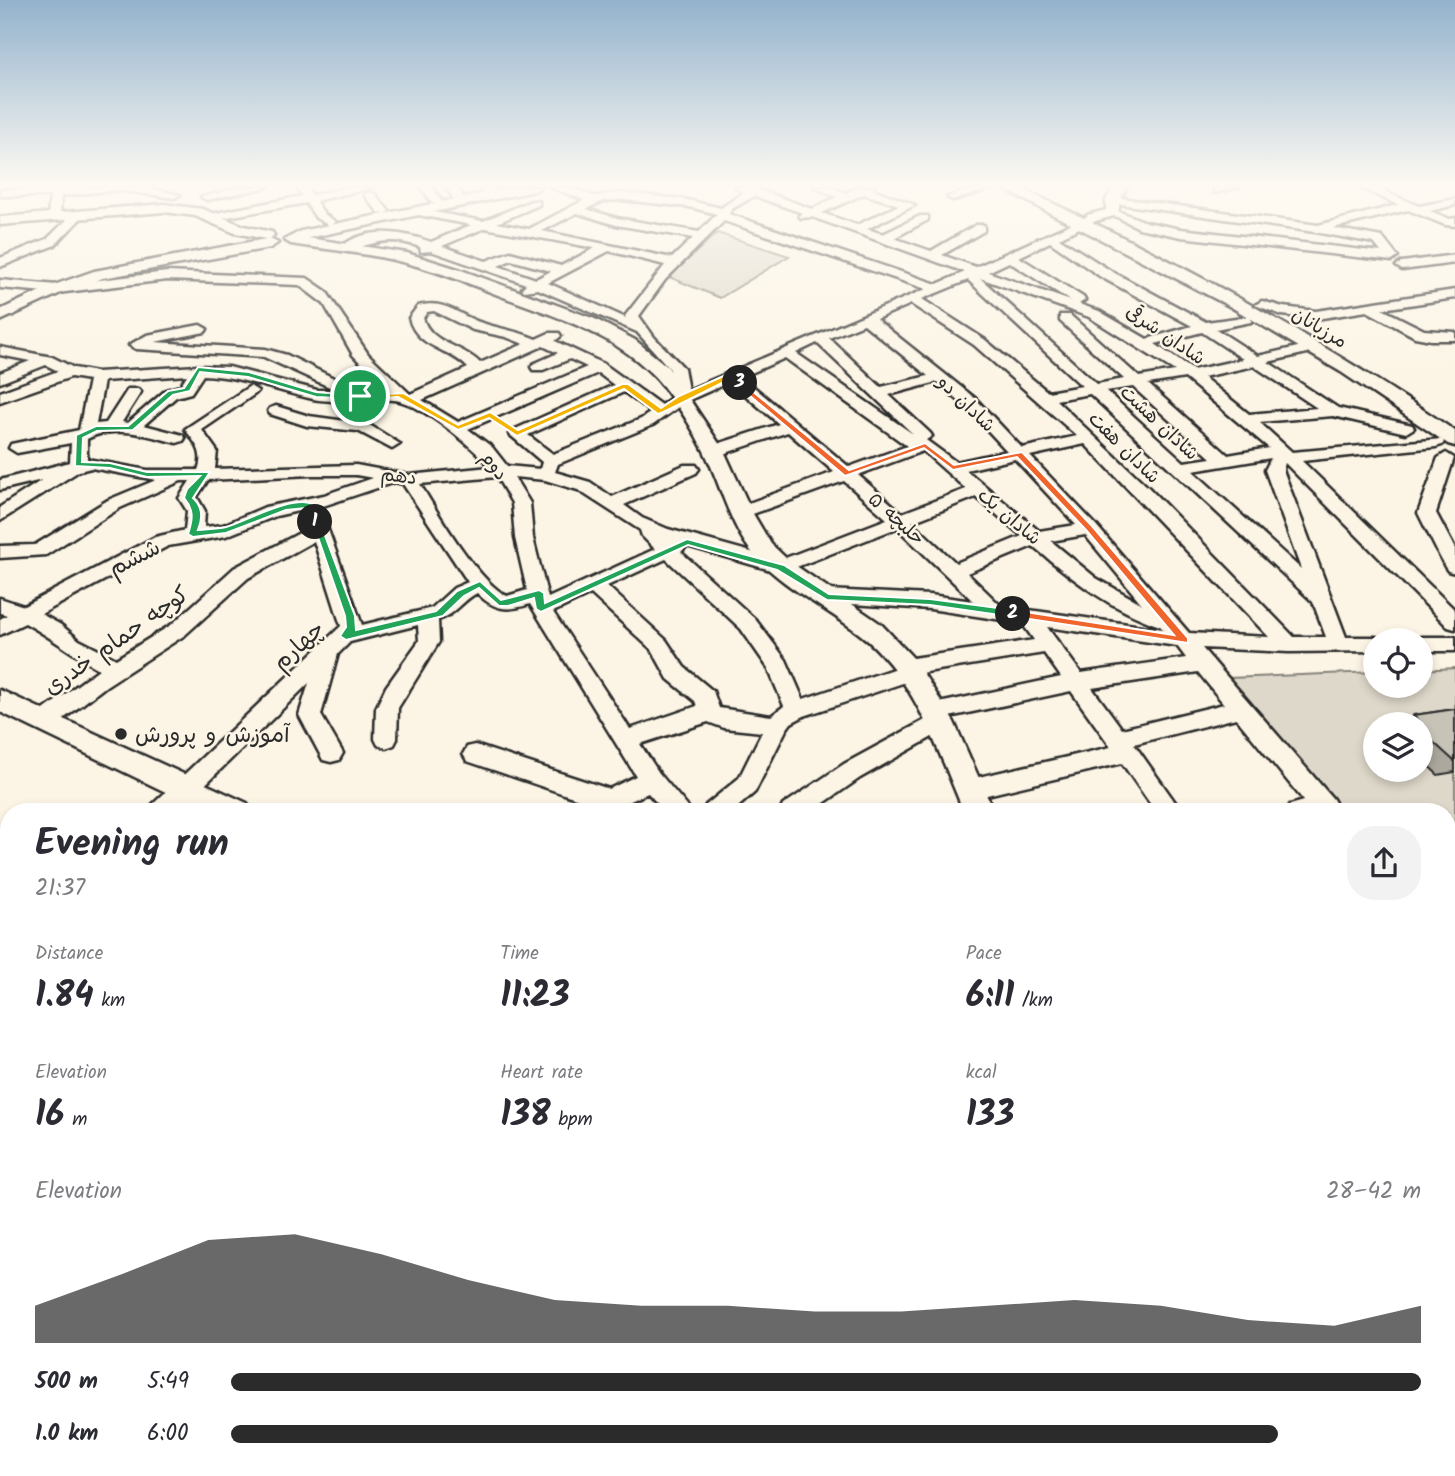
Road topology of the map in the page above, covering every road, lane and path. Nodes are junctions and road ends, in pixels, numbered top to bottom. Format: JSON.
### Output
{"nodes":[{"id":1,"x":20,"y":256,"type":"edge"},
{"id":2,"x":169,"y":256,"type":"edge"},
{"id":3,"x":186,"y":256,"type":"edge"},
{"id":4,"x":391,"y":256,"type":"edge"},
{"id":5,"x":408,"y":256,"type":"edge"},
{"id":6,"x":460,"y":256,"type":"edge"},
{"id":7,"x":591,"y":256,"type":"edge"},
{"id":8,"x":645,"y":256,"type":"edge"},
{"id":9,"x":682,"y":256,"type":"edge"},
{"id":10,"x":842,"y":256,"type":"edge"},
{"id":11,"x":931,"y":256,"type":"edge"},
{"id":12,"x":1079,"y":256,"type":"edge"},
{"id":13,"x":1152,"y":256,"type":"edge"},
{"id":14,"x":1161,"y":256,"type":"edge"},
{"id":15,"x":1295,"y":256,"type":"edge"},
{"id":16,"x":1390,"y":256,"type":"edge"},
{"id":17,"x":1009,"y":257,"type":"joint"},
{"id":18,"x":402,"y":258,"type":"junction"},
{"id":19,"x":1455,"y":259,"type":"edge"},
{"id":20,"x":0,"y":263,"type":"edge"},
{"id":21,"x":675,"y":263,"type":"junction"},
{"id":22,"x":488,"y":265,"type":"junction"},
{"id":23,"x":563,"y":271,"type":"junction"},
{"id":24,"x":974,"y":274,"type":"junction"},
{"id":25,"x":1407,"y":278,"type":"junction"},
{"id":26,"x":0,"y":284,"type":"edge"},
{"id":27,"x":538,"y":284,"type":"junction"},
{"id":28,"x":937,"y":288,"type":"junction"},
{"id":29,"x":57,"y":289,"type":"junction"},
{"id":30,"x":514,"y":296,"type":"junction"},
{"id":31,"x":1453,"y":296,"type":"edge"},
{"id":32,"x":912,"y":299,"type":"junction"},
{"id":33,"x":1262,"y":305,"type":"junction"},
{"id":34,"x":1368,"y":307,"type":"junction"},
{"id":35,"x":1094,"y":314,"type":"junction"},
{"id":36,"x":0,"y":316,"type":"edge"},
{"id":37,"x":1316,"y":316,"type":"junction"},
{"id":38,"x":866,"y":318,"type":"junction"},
{"id":39,"x":1245,"y":319,"type":"dead end"},
{"id":40,"x":1045,"y":322,"type":"junction"},
{"id":41,"x":1204,"y":327,"type":"junction"},
{"id":42,"x":200,"y":329,"type":"dead end"},
{"id":43,"x":640,"y":329,"type":"junction"},
{"id":44,"x":1312,"y":334,"type":"junction"},
{"id":45,"x":1455,"y":336,"type":"edge"},
{"id":46,"x":820,"y":337,"type":"junction"},
{"id":47,"x":544,"y":340,"type":"junction"},
{"id":48,"x":1153,"y":340,"type":"dead end"},
{"id":49,"x":1302,"y":350,"type":"dead end"},
{"id":50,"x":0,"y":351,"type":"edge"},
{"id":51,"x":786,"y":352,"type":"junction"},
{"id":52,"x":569,"y":354,"type":"junction"},
{"id":53,"x":47,"y":360,"type":"junction"},
{"id":54,"x":1256,"y":361,"type":"junction"},
{"id":55,"x":538,"y":368,"type":"dead end"},
{"id":56,"x":599,"y":368,"type":"junction"},
{"id":57,"x":477,"y":369,"type":"junction"},
{"id":58,"x":198,"y":370,"type":"junction"},
{"id":59,"x":70,"y":372,"type":"junction"},
{"id":60,"x":1189,"y":374,"type":"junction"},
{"id":61,"x":731,"y":376,"type":"junction"},
{"id":62,"x":97,"y":377,"type":"junction"},
{"id":63,"x":940,"y":377,"type":"junction"},
{"id":64,"x":0,"y":378,"type":"edge"},
{"id":65,"x":1133,"y":381,"type":"junction"},
{"id":66,"x":625,"y":386,"type":"junction"},
{"id":67,"x":1093,"y":388,"type":"junction"},
{"id":68,"x":250,"y":391,"type":"dead end"},
{"id":69,"x":133,"y":392,"type":"dead end"},
{"id":70,"x":878,"y":393,"type":"junction"},
{"id":71,"x":353,"y":396,"type":"junction"},
{"id":72,"x":0,"y":397,"type":"edge"},
{"id":73,"x":404,"y":397,"type":"junction"},
{"id":74,"x":1044,"y":397,"type":"junction"},
{"id":75,"x":682,"y":398,"type":"junction"},
{"id":76,"x":276,"y":411,"type":"dead end"},
{"id":77,"x":1334,"y":411,"type":"junction"},
{"id":78,"x":661,"y":412,"type":"junction"},
{"id":79,"x":490,"y":415,"type":"junction"},
{"id":80,"x":1245,"y":419,"type":"junction"},
{"id":81,"x":332,"y":422,"type":"junction"},
{"id":82,"x":1455,"y":424,"type":"edge"},
{"id":83,"x":790,"y":426,"type":"junction"},
{"id":84,"x":111,"y":427,"type":"junction"},
{"id":85,"x":458,"y":428,"type":"junction"},
{"id":86,"x":1406,"y":428,"type":"dead end"},
{"id":87,"x":130,"y":429,"type":"junction"},
{"id":88,"x":517,"y":433,"type":"junction"},
{"id":89,"x":83,"y":434,"type":"junction"},
{"id":90,"x":177,"y":438,"type":"dead end"},
{"id":91,"x":1088,"y":438,"type":"junction"},
{"id":92,"x":1455,"y":440,"type":"edge"},
{"id":93,"x":392,"y":444,"type":"dead end"},
{"id":94,"x":923,"y":446,"type":"junction"},
{"id":95,"x":17,"y":448,"type":"dead end"},
{"id":96,"x":714,"y":451,"type":"junction"},
{"id":97,"x":1019,"y":454,"type":"junction"},
{"id":98,"x":1285,"y":454,"type":"junction"},
{"id":99,"x":1225,"y":461,"type":"junction"},
{"id":100,"x":78,"y":464,"type":"junction"},
{"id":101,"x":549,"y":468,"type":"junction"},
{"id":102,"x":953,"y":468,"type":"junction"},
{"id":103,"x":1180,"y":468,"type":"junction"},
{"id":104,"x":690,"y":469,"type":"dead end"},
{"id":105,"x":502,"y":471,"type":"junction"},
{"id":106,"x":207,"y":474,"type":"junction"},
{"id":107,"x":848,"y":474,"type":"junction"},
{"id":108,"x":181,"y":476,"type":"junction"},
{"id":109,"x":403,"y":478,"type":"junction"},
{"id":110,"x":0,"y":485,"type":"edge"},
{"id":111,"x":978,"y":490,"type":"junction"},
{"id":112,"x":612,"y":504,"type":"junction"},
{"id":113,"x":310,"y":505,"type":"junction"},
{"id":114,"x":741,"y":512,"type":"junction"},
{"id":115,"x":0,"y":514,"type":"edge"},
{"id":116,"x":899,"y":520,"type":"junction"},
{"id":117,"x":636,"y":522,"type":"junction"},
{"id":118,"x":1089,"y":528,"type":"junction"},
{"id":119,"x":320,"y":530,"type":"junction"},
{"id":120,"x":193,"y":534,"type":"junction"},
{"id":121,"x":1035,"y":538,"type":"junction"},
{"id":122,"x":687,"y":542,"type":"junction"},
{"id":123,"x":667,"y":551,"type":"junction"},
{"id":124,"x":0,"y":552,"type":"edge"},
{"id":125,"x":1455,"y":567,"type":"edge"},
{"id":126,"x":781,"y":568,"type":"junction"},
{"id":127,"x":955,"y":571,"type":"junction"},
{"id":128,"x":480,"y":584,"type":"junction"},
{"id":129,"x":593,"y":584,"type":"junction"},
{"id":130,"x":827,"y":597,"type":"junction"},
{"id":131,"x":1322,"y":599,"type":"junction"},
{"id":132,"x":540,"y":601,"type":"junction"},
{"id":133,"x":0,"y":605,"type":"edge"},
{"id":134,"x":994,"y":611,"type":"junction"},
{"id":135,"x":26,"y":615,"type":"junction"},
{"id":136,"x":428,"y":616,"type":"junction"},
{"id":137,"x":1028,"y":616,"type":"junction"},
{"id":138,"x":1168,"y":621,"type":"junction"},
{"id":139,"x":1455,"y":622,"type":"edge"},
{"id":140,"x":0,"y":628,"type":"edge"},
{"id":141,"x":346,"y":636,"type":"junction"},
{"id":142,"x":1184,"y":640,"type":"junction"},
{"id":143,"x":1363,"y":644,"type":"edge"},
{"id":144,"x":1433,"y":644,"type":"edge"},
{"id":145,"x":1455,"y":644,"type":"edge"},
{"id":146,"x":1049,"y":645,"type":"junction"},
{"id":147,"x":1289,"y":645,"type":"junction"},
{"id":148,"x":1339,"y":645,"type":"junction"},
{"id":149,"x":328,"y":652,"type":"junction"},
{"id":150,"x":1203,"y":663,"type":"junction"},
{"id":151,"x":116,"y":668,"type":"junction"},
{"id":152,"x":908,"y":670,"type":"junction"},
{"id":153,"x":1076,"y":682,"type":"junction"},
{"id":154,"x":0,"y":700,"type":"edge"},
{"id":155,"x":1241,"y":708,"type":"junction"},
{"id":156,"x":796,"y":710,"type":"junction"},
{"id":157,"x":710,"y":713,"type":"junction"},
{"id":158,"x":937,"y":717,"type":"junction"},
{"id":159,"x":45,"y":721,"type":"junction"},
{"id":160,"x":777,"y":725,"type":"junction"},
{"id":161,"x":386,"y":739,"type":"dead end"},
{"id":162,"x":624,"y":740,"type":"junction"},
{"id":163,"x":1123,"y":746,"type":"junction"},
{"id":164,"x":331,"y":754,"type":"dead end"},
{"id":165,"x":475,"y":754,"type":"dead end"},
{"id":166,"x":651,"y":780,"type":"junction"},
{"id":167,"x":184,"y":788,"type":"junction"},
{"id":168,"x":970,"y":789,"type":"junction"},
{"id":169,"x":170,"y":803,"type":"edge"},
{"id":170,"x":216,"y":803,"type":"edge"},
{"id":171,"x":602,"y":803,"type":"edge"},
{"id":172,"x":615,"y":803,"type":"edge"},
{"id":173,"x":672,"y":803,"type":"edge"},
{"id":174,"x":726,"y":803,"type":"edge"},
{"id":175,"x":805,"y":803,"type":"edge"},
{"id":176,"x":975,"y":803,"type":"edge"},
{"id":177,"x":1164,"y":803,"type":"edge"},
{"id":178,"x":1321,"y":803,"type":"edge"}],
"edges":[{"from":1,"to":20,"type":"street"},
{"from":2,"to":29,"type":"main road"},
{"from":3,"to":29,"type":"main road"},
{"from":4,"to":18,"type":"main road"},
{"from":5,"to":18,"type":"street"},
{"from":6,"to":22,"type":"street"},
{"from":7,"to":23,"type":"street"},
{"from":8,"to":21,"type":"street"},
{"from":9,"to":21,"type":"street"},
{"from":10,"to":28,"type":"street"},
{"from":11,"to":24,"type":"street","name":"شادان شرقی"},
{"from":12,"to":41,"type":"street"},
{"from":13,"to":92,"type":"main road","name":"مرزبانان"},
{"from":14,"to":33,"type":"main road","name":"مرزبانان"},
{"from":15,"to":25,"type":"street"},
{"from":16,"to":25,"type":"street"},
{"from":17,"to":24,"type":"street"},
{"from":17,"to":35,"type":"street"},
{"from":18,"to":30,"type":"main road"},
{"from":19,"to":25,"type":"street"},
{"from":21,"to":43,"type":"street"},
{"from":22,"to":23,"type":"street"},
{"from":22,"to":27,"type":"street"},
{"from":23,"to":27,"type":"street"},
{"from":24,"to":28,"type":"street"},
{"from":24,"to":35,"type":"street","name":"شادان شرقی"},
{"from":24,"to":40,"type":"street","name":"شادان هشت"},
{"from":25,"to":31,"type":"street"},
{"from":25,"to":34,"type":"street"},
{"from":26,"to":29,"type":"street","name":"دوم"},
{"from":27,"to":30,"type":"street"},
{"from":27,"to":43,"type":"street"},
{"from":28,"to":32,"type":"street"},
{"from":29,"to":36,"type":"main road"},
{"from":29,"to":73,"type":"street","name":"دوم"},
{"from":30,"to":75,"type":"main road"},
{"from":32,"to":38,"type":"street"},
{"from":32,"to":74,"type":"street","name":"شادان هفت"},
{"from":33,"to":37,"type":"street"},
{"from":33,"to":44,"type":"main road","name":"مرزبانان"},
{"from":34,"to":37,"type":"street"},
{"from":34,"to":45,"type":"street"},
{"from":35,"to":40,"type":"street"},
{"from":35,"to":60,"type":"street","name":"شادان شرقی"},
{"from":37,"to":44,"type":"street"},
{"from":38,"to":46,"type":"street"},
{"from":38,"to":63,"type":"street","name":"شادان دو"},
{"from":39,"to":41,"type":"street"},
{"from":40,"to":65,"type":"street"},
{"from":40,"to":67,"type":"street","name":"شادان هشت"},
{"from":41,"to":48,"type":"street"},
{"from":41,"to":54,"type":"street"},
{"from":42,"to":71,"type":"street"},
{"from":43,"to":75,"type":"street"},
{"from":44,"to":82,"type":"main road","name":"مرزبانان"},
{"from":46,"to":51,"type":"street"},
{"from":46,"to":70,"type":"street"},
{"from":47,"to":52,"type":"street"},
{"from":47,"to":57,"type":"street"},
{"from":47,"to":57,"type":"street"},
{"from":49,"to":54,"type":"street"},
{"from":50,"to":53,"type":"street"},
{"from":51,"to":61,"type":"street"},
{"from":51,"to":94,"type":"street"},
{"from":52,"to":55,"type":"street"},
{"from":52,"to":56,"type":"street"},
{"from":53,"to":59,"type":"street"},
{"from":53,"to":64,"type":"street"},
{"from":54,"to":60,"type":"street"},
{"from":54,"to":77,"type":"street"},
{"from":56,"to":66,"type":"street"},
{"from":56,"to":79,"type":"street"},
{"from":57,"to":73,"type":"street"},
{"from":58,"to":62,"type":"street"},
{"from":58,"to":71,"type":"street"},
{"from":58,"to":87,"type":"street"},
{"from":59,"to":62,"type":"street"},
{"from":59,"to":72,"type":"street"},
{"from":60,"to":65,"type":"street"},
{"from":60,"to":80,"type":"street","name":"شادان شرقی"},
{"from":61,"to":75,"type":"street"},
{"from":61,"to":83,"type":"street","name":"حلبچه ۵"},
{"from":62,"to":89,"type":"street"},
{"from":63,"to":70,"type":"street"},
{"from":63,"to":97,"type":"street","name":"شادان دو"},
{"from":65,"to":67,"type":"street"},
{"from":65,"to":99,"type":"street"},
{"from":66,"to":78,"type":"street"},
{"from":66,"to":88,"type":"street"},
{"from":67,"to":74,"type":"street"},
{"from":67,"to":103,"type":"street","name":"شادان هشت"},
{"from":68,"to":106,"type":"street"},
{"from":69,"to":84,"type":"street"},
{"from":70,"to":94,"type":"street"},
{"from":71,"to":73,"type":"street"},
{"from":71,"to":81,"type":"street"},
{"from":73,"to":85,"type":"street","name":"دوم"},
{"from":74,"to":91,"type":"street","name":"شادان هفت"},
{"from":75,"to":78,"type":"street"},
{"from":75,"to":96,"type":"main road"},
{"from":76,"to":81,"type":"street"},
{"from":77,"to":80,"type":"street"},
{"from":77,"to":86,"type":"street"},
{"from":78,"to":101,"type":"street"},
{"from":79,"to":85,"type":"street"},
{"from":79,"to":88,"type":"street"},
{"from":80,"to":98,"type":"street","name":"شادان شرقی"},
{"from":81,"to":93,"type":"street"},
{"from":83,"to":96,"type":"street"},
{"from":83,"to":107,"type":"street","name":"حلبچه ۵"},
{"from":84,"to":87,"type":"street"},
{"from":84,"to":89,"type":"street"},
{"from":85,"to":105,"type":"street","name":"دوم"},
{"from":87,"to":90,"type":"street"},
{"from":88,"to":101,"type":"street"},
{"from":89,"to":95,"type":"street"},
{"from":89,"to":100,"type":"street"},
{"from":91,"to":97,"type":"street"},
{"from":91,"to":147,"type":"street","name":"شادان هفت"},
{"from":94,"to":102,"type":"street","name":"شادان یک"},
{"from":94,"to":107,"type":"street"},
{"from":96,"to":114,"type":"main road"},
{"from":97,"to":102,"type":"street"},
{"from":97,"to":118,"type":"street","name":"شادان دو"},
{"from":98,"to":99,"type":"street"},
{"from":98,"to":125,"type":"street"},
{"from":98,"to":131,"type":"street"},
{"from":98,"to":139,"type":"street","name":"شادان شرقی"},
{"from":99,"to":103,"type":"street"},
{"from":100,"to":108,"type":"street","name":"دهم"},
{"from":100,"to":110,"type":"street","name":"دهم"},
{"from":100,"to":115,"type":"street"},
{"from":101,"to":105,"type":"street","name":"دهم"},
{"from":101,"to":112,"type":"street","name":"دهم"},
{"from":102,"to":111,"type":"street","name":"شادان یک"},
{"from":103,"to":131,"type":"street","name":"شادان هشت"},
{"from":104,"to":112,"type":"street"},
{"from":105,"to":109,"type":"street","name":"دهم"},
{"from":105,"to":132,"type":"street","name":"دوم"},
{"from":106,"to":108,"type":"street","name":"دهم"},
{"from":106,"to":109,"type":"street","name":"دهم"},
{"from":106,"to":120,"type":"street"},
{"from":107,"to":114,"type":"street"},
{"from":107,"to":116,"type":"street","name":"حلبچه ۵"},
{"from":108,"to":124,"type":"street"},
{"from":109,"to":113,"type":"street","name":"ششم"},
{"from":109,"to":128,"type":"street"},
{"from":111,"to":116,"type":"street"},
{"from":111,"to":121,"type":"street","name":"شادان یک"},
{"from":112,"to":117,"type":"street","name":"دهم"},
{"from":113,"to":119,"type":"street","name":"چهارم"},
{"from":113,"to":120,"type":"street","name":"ششم"},
{"from":114,"to":126,"type":"main road"},
{"from":116,"to":126,"type":"street"},
{"from":116,"to":127,"type":"street","name":"حلبچه ۵"},
{"from":117,"to":122,"type":"street","name":"دهم"},
{"from":117,"to":123,"type":"street"},
{"from":118,"to":121,"type":"street"},
{"from":118,"to":138,"type":"street","name":"شادان دو"},
{"from":119,"to":141,"type":"street","name":"چهارم"},
{"from":119,"to":151,"type":"street","name":"کوچه حمام خدری"},
{"from":120,"to":135,"type":"street","name":"ششم"},
{"from":121,"to":127,"type":"street"},
{"from":121,"to":138,"type":"street","name":"شادان یک"},
{"from":122,"to":123,"type":"street"},
{"from":122,"to":126,"type":"street","name":"دهم"},
{"from":123,"to":129,"type":"street"},
{"from":123,"to":156,"type":"street"},
{"from":126,"to":130,"type":"main road"},
{"from":127,"to":134,"type":"street","name":"حلبچه ۵"},
{"from":128,"to":132,"type":"street"},
{"from":128,"to":136,"type":"street"},
{"from":129,"to":132,"type":"street"},
{"from":129,"to":157,"type":"street"},
{"from":130,"to":134,"type":"street"},
{"from":130,"to":152,"type":"main road"},
{"from":131,"to":148,"type":"street"},
{"from":132,"to":162,"type":"street","name":"دوم"},
{"from":133,"to":135,"type":"street"},
{"from":134,"to":137,"type":"street"},
{"from":135,"to":140,"type":"street","name":"ششم"},
{"from":135,"to":151,"type":"street"},
{"from":136,"to":141,"type":"street"},
{"from":136,"to":161,"type":"street"},
{"from":137,"to":142,"type":"street"},
{"from":137,"to":146,"type":"street"},
{"from":138,"to":142,"type":"street","name":"شادان دو"},
{"from":141,"to":149,"type":"street","name":"چهارم"},
{"from":142,"to":147,"type":"street"},
{"from":142,"to":150,"type":"street","name":"شادان دو"},
{"from":143,"to":148,"type":"street"},
{"from":144,"to":145,"type":"street"},
{"from":146,"to":152,"type":"street"},
{"from":146,"to":153,"type":"street"},
{"from":147,"to":148,"type":"street"},
{"from":149,"to":164,"type":"street"},
{"from":149,"to":167,"type":"street","name":"چهارم"},
{"from":150,"to":153,"type":"street"},
{"from":150,"to":155,"type":"street","name":"شادان دو"},
{"from":151,"to":159,"type":"street","name":"کوچه حمام خدری"},
{"from":152,"to":156,"type":"street"},
{"from":152,"to":158,"type":"main road"},
{"from":153,"to":158,"type":"street"},
{"from":153,"to":163,"type":"street"},
{"from":154,"to":159,"type":"main road"},
{"from":155,"to":163,"type":"street"},
{"from":155,"to":178,"type":"street","name":"شادان دو"},
{"from":156,"to":160,"type":"street"},
{"from":157,"to":160,"type":"street"},
{"from":157,"to":162,"type":"street"},
{"from":158,"to":168,"type":"main road"},
{"from":158,"to":175,"type":"street"},
{"from":159,"to":167,"type":"main road"},
{"from":160,"to":174,"type":"street"},
{"from":162,"to":166,"type":"street","name":"دوم"},
{"from":163,"to":168,"type":"street"},
{"from":163,"to":177,"type":"street"},
{"from":165,"to":171,"type":"street"},
{"from":166,"to":172,"type":"street"},
{"from":166,"to":173,"type":"street","name":"دوم"},
{"from":167,"to":169,"type":"street","name":"چهارم"},
{"from":167,"to":170,"type":"main road"},
{"from":168,"to":176,"type":"main road"}]}
